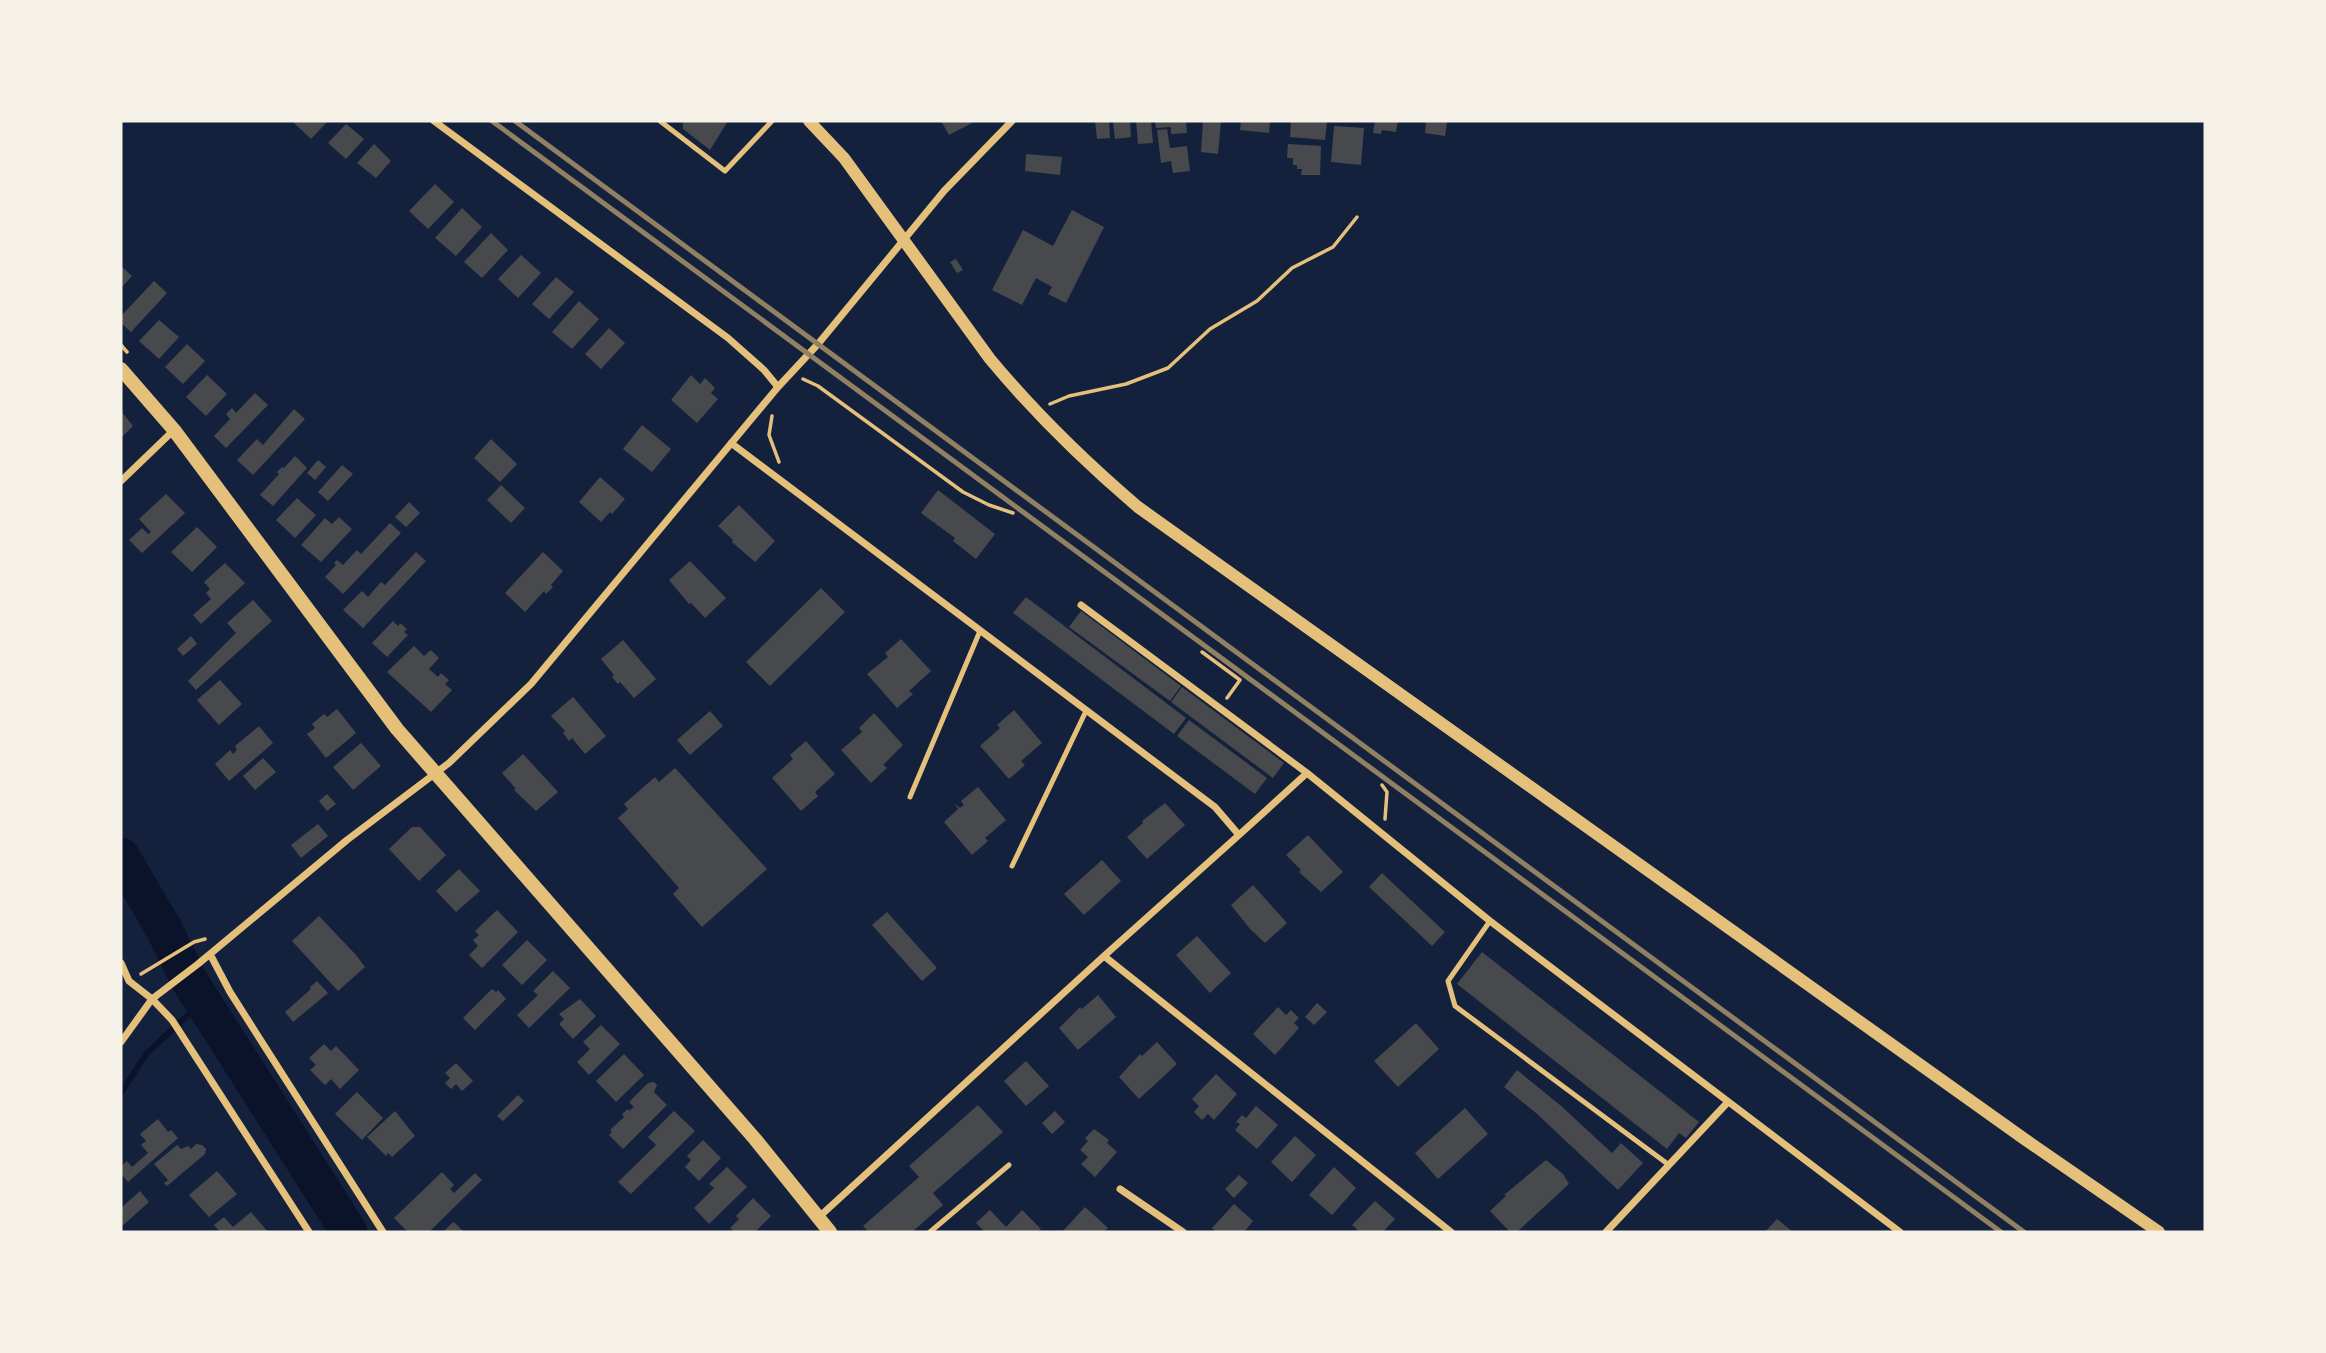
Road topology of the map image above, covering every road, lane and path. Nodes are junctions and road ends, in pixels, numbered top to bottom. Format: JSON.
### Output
{"nodes":[{"id":1,"x":434,"y":121,"type":"edge"},
{"id":2,"x":660,"y":121,"type":"edge"},
{"id":3,"x":772,"y":121,"type":"edge"},
{"id":4,"x":809,"y":121,"type":"edge"},
{"id":5,"x":1012,"y":121,"type":"edge"},
{"id":6,"x":1357,"y":217,"type":"dead end"},
{"id":7,"x":903,"y":240,"type":"junction"},
{"id":8,"x":121,"y":345,"type":"edge"},
{"id":9,"x":129,"y":354,"type":"dead end"},
{"id":10,"x":121,"y":369,"type":"edge"},
{"id":11,"x":790,"y":374,"type":"junction"},
{"id":12,"x":778,"y":387,"type":"junction"},
{"id":13,"x":1038,"y":415,"type":"junction"},
{"id":14,"x":174,"y":430,"type":"junction"},
{"id":15,"x":731,"y":443,"type":"junction"},
{"id":16,"x":121,"y":481,"type":"edge"},
{"id":17,"x":788,"y":487,"type":"junction"},
{"id":18,"x":1013,"y":513,"type":"dead end"},
{"id":19,"x":1081,"y":605,"type":"dead end"},
{"id":20,"x":980,"y":631,"type":"junction"},
{"id":21,"x":1202,"y":652,"type":"dead end"},
{"id":22,"x":1220,"y":709,"type":"junction"},
{"id":23,"x":1086,"y":711,"type":"junction"},
{"id":24,"x":434,"y":773,"type":"junction"},
{"id":25,"x":1307,"y":773,"type":"junction"},
{"id":26,"x":1382,"y":785,"type":"dead end"},
{"id":27,"x":910,"y":797,"type":"dead end"},
{"id":28,"x":1239,"y":835,"type":"junction"},
{"id":29,"x":1383,"y":835,"type":"junction"},
{"id":30,"x":1012,"y":866,"type":"dead end"},
{"id":31,"x":1490,"y":921,"type":"junction"},
{"id":32,"x":194,"y":942,"type":"dead end"},
{"id":33,"x":210,"y":954,"type":"junction"},
{"id":34,"x":1104,"y":956,"type":"junction"},
{"id":35,"x":121,"y":963,"type":"edge"},
{"id":36,"x":158,"y":963,"type":"dead end"},
{"id":37,"x":152,"y":999,"type":"junction"},
{"id":38,"x":121,"y":1042,"type":"edge"},
{"id":39,"x":1728,"y":1102,"type":"junction"},
{"id":40,"x":1009,"y":1165,"type":"dead end"},
{"id":41,"x":1670,"y":1165,"type":"junction"},
{"id":42,"x":1120,"y":1189,"type":"dead end"},
{"id":43,"x":819,"y":1217,"type":"junction"},
{"id":44,"x":309,"y":1232,"type":"edge"},
{"id":45,"x":383,"y":1232,"type":"edge"},
{"id":46,"x":830,"y":1232,"type":"edge"},
{"id":47,"x":930,"y":1232,"type":"edge"},
{"id":48,"x":1183,"y":1232,"type":"edge"},
{"id":49,"x":1451,"y":1232,"type":"edge"},
{"id":50,"x":1606,"y":1232,"type":"edge"},
{"id":51,"x":1900,"y":1232,"type":"edge"},
{"id":52,"x":2159,"y":1232,"type":"edge"}],
"edges":[{"from":1,"to":12,"type":"street"},
{"from":2,"to":3,"type":"lane"},
{"from":4,"to":7,"type":"street"},
{"from":5,"to":7,"type":"street"},
{"from":6,"to":13,"type":"path"},
{"from":7,"to":11,"type":"street"},
{"from":7,"to":13,"type":"street"},
{"from":8,"to":9,"type":"path"},
{"from":10,"to":14,"type":"main road"},
{"from":11,"to":12,"type":"street"},
{"from":11,"to":18,"type":"path"},
{"from":12,"to":15,"type":"street"},
{"from":12,"to":17,"type":"path"},
{"from":13,"to":52,"type":"street"},
{"from":14,"to":16,"type":"street"},
{"from":14,"to":24,"type":"main road"},
{"from":15,"to":17,"type":"street"},
{"from":15,"to":24,"type":"street"},
{"from":17,"to":20,"type":"street"},
{"from":19,"to":22,"type":"street"},
{"from":20,"to":23,"type":"street"},
{"from":20,"to":27,"type":"lane"},
{"from":21,"to":22,"type":"path"},
{"from":22,"to":25,"type":"street"},
{"from":23,"to":28,"type":"street"},
{"from":23,"to":30,"type":"lane"},
{"from":24,"to":33,"type":"street"},
{"from":24,"to":43,"type":"main road"},
{"from":25,"to":28,"type":"street"},
{"from":25,"to":29,"type":"street"},
{"from":26,"to":29,"type":"path"},
{"from":28,"to":34,"type":"street"},
{"from":29,"to":31,"type":"street"},
{"from":31,"to":39,"type":"street"},
{"from":31,"to":41,"type":"lane"},
{"from":32,"to":36,"type":"path"},
{"from":33,"to":37,"type":"street"},
{"from":33,"to":45,"type":"street"},
{"from":34,"to":43,"type":"street"},
{"from":34,"to":49,"type":"street"},
{"from":35,"to":37,"type":"street"},
{"from":37,"to":38,"type":"street"},
{"from":37,"to":44,"type":"street"},
{"from":39,"to":41,"type":"street"},
{"from":39,"to":51,"type":"street"},
{"from":40,"to":47,"type":"lane"},
{"from":41,"to":50,"type":"street"},
{"from":42,"to":48,"type":"street"},
{"from":43,"to":46,"type":"main road"}]}
